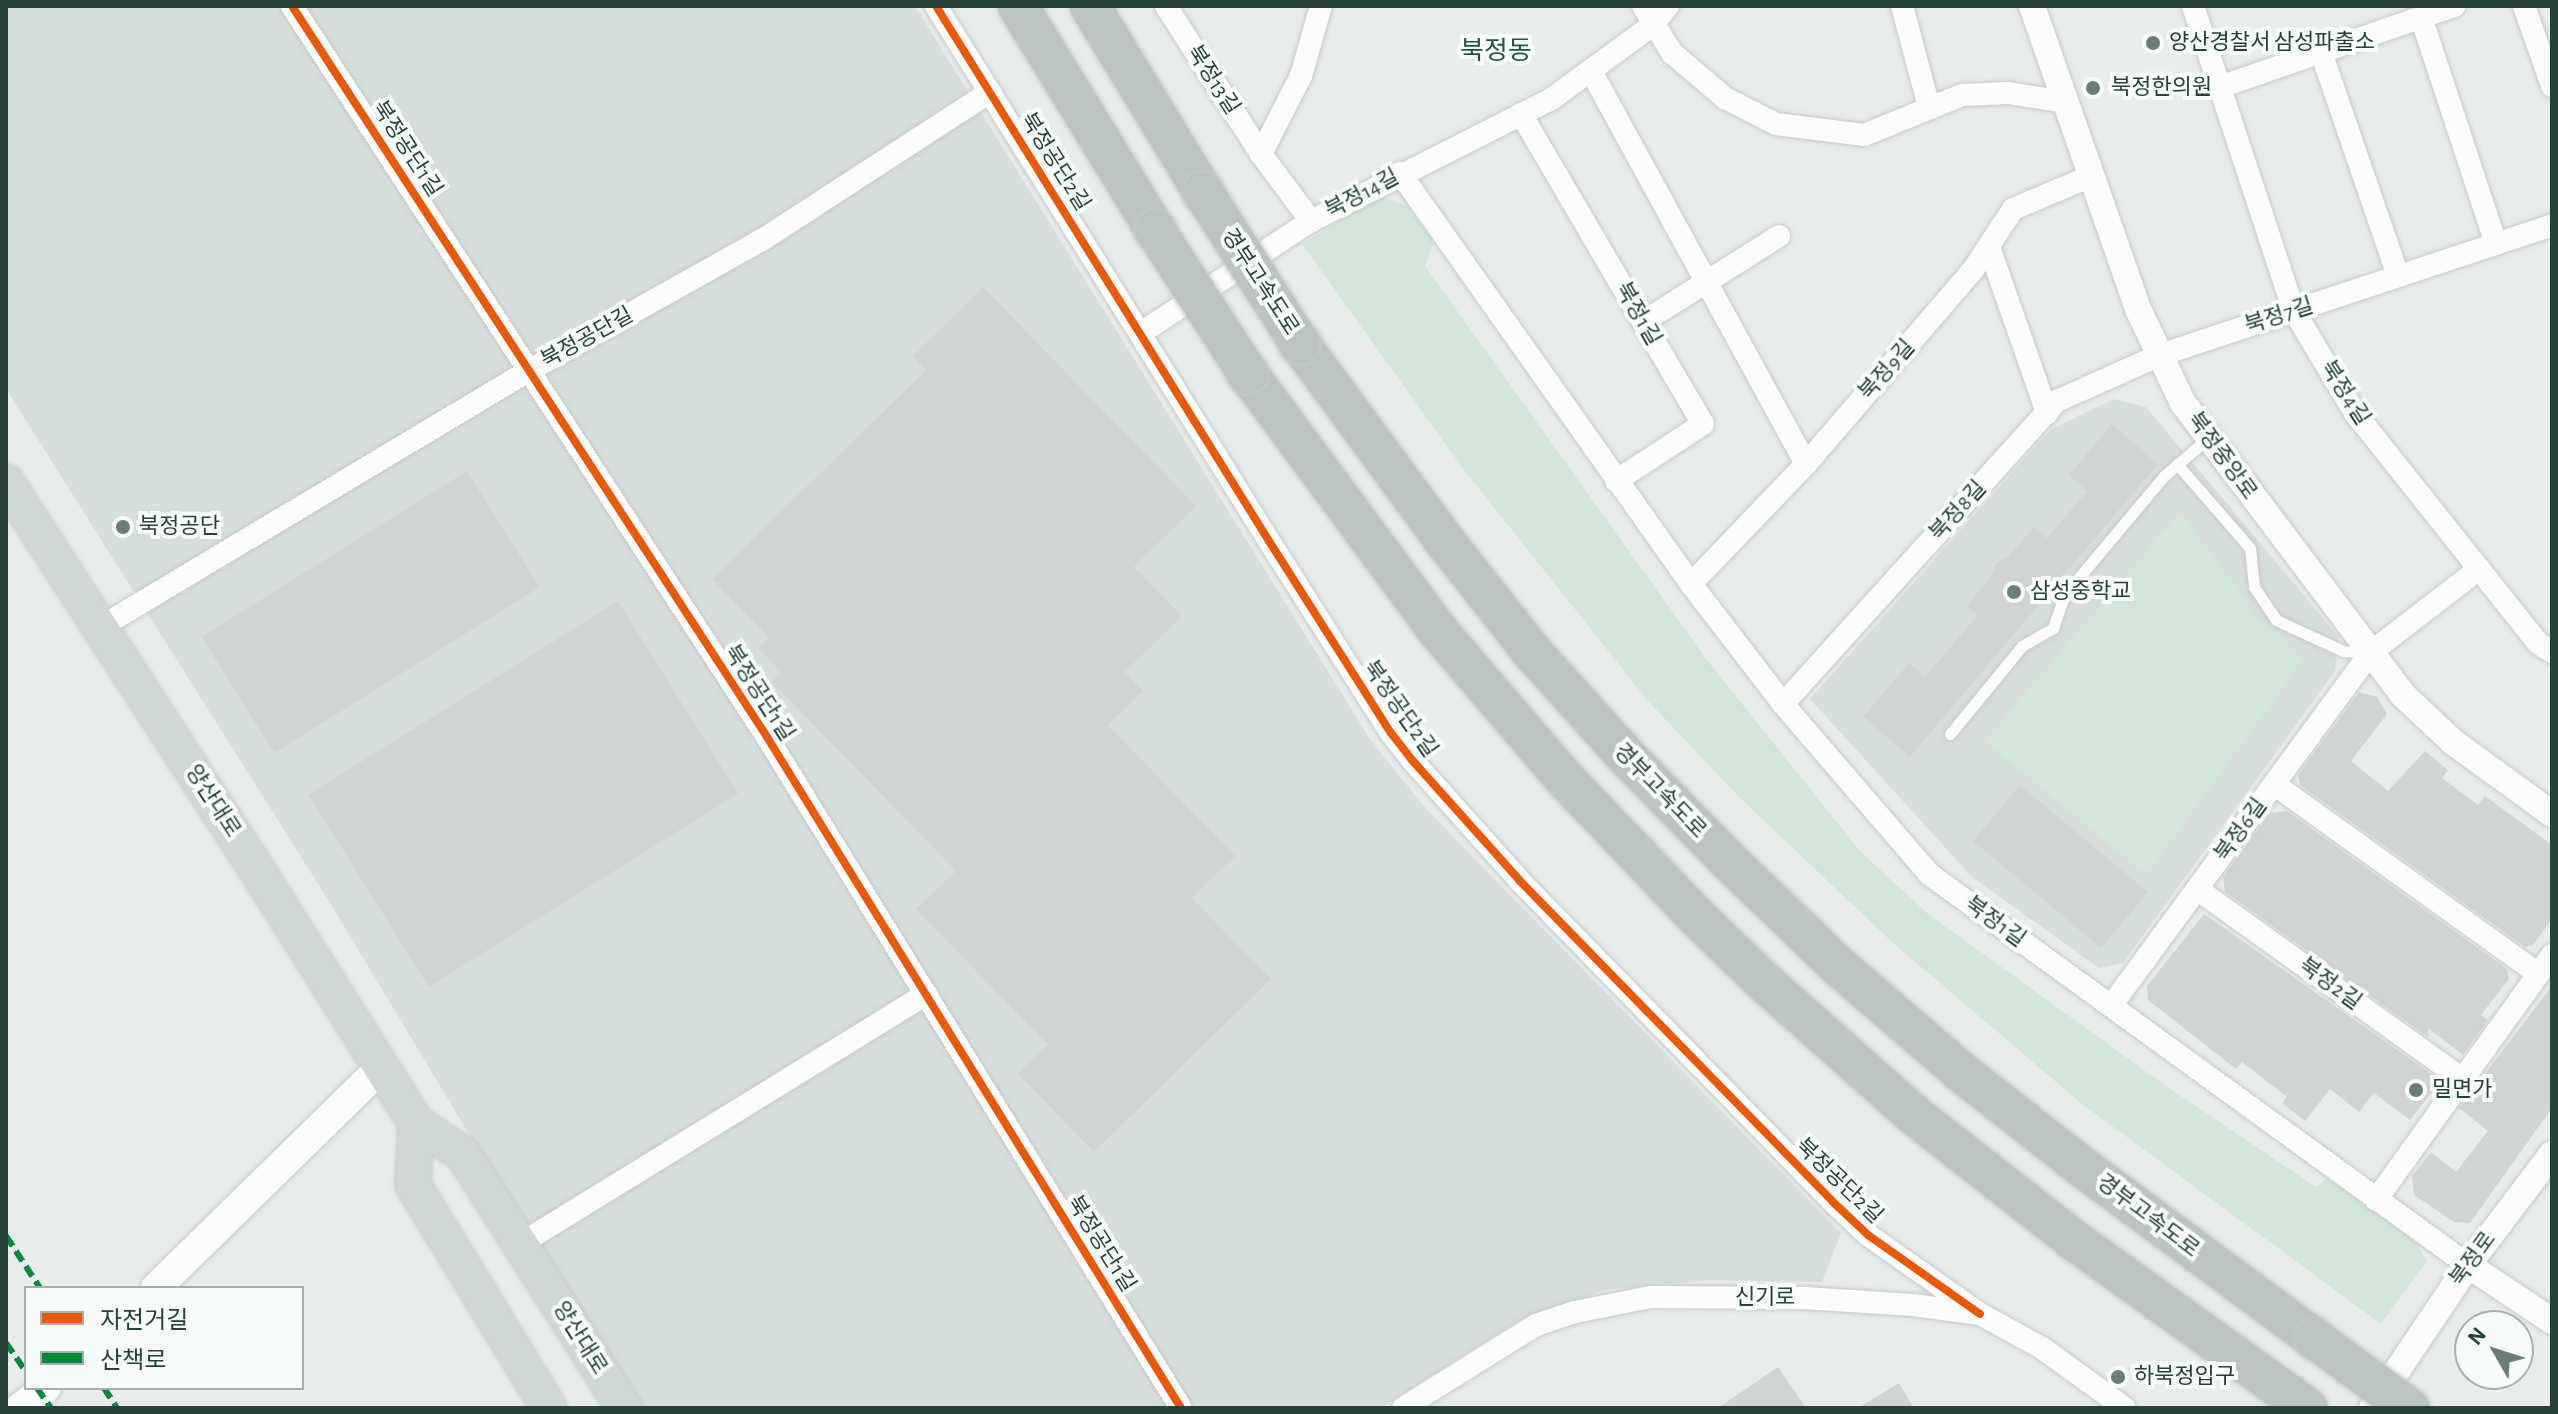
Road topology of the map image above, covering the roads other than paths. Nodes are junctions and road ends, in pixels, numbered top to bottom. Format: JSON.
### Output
{"nodes":[{"id":1,"x":292,"y":6,"type":"edge"},
{"id":2,"x":936,"y":6,"type":"edge"},
{"id":3,"x":1018,"y":6,"type":"edge"},
{"id":4,"x":1090,"y":6,"type":"edge"},
{"id":5,"x":1166,"y":6,"type":"edge"},
{"id":6,"x":1321,"y":6,"type":"edge"},
{"id":7,"x":1668,"y":6,"type":"edge"},
{"id":8,"x":1902,"y":6,"type":"edge"},
{"id":9,"x":2032,"y":6,"type":"edge"},
{"id":10,"x":2193,"y":6,"type":"edge"},
{"id":11,"x":2454,"y":6,"type":"edge"},
{"id":12,"x":2524,"y":6,"type":"edge"},
{"id":13,"x":1648,"y":15,"type":"edge"},
{"id":14,"x":2421,"y":17,"type":"junction"},
{"id":15,"x":2321,"y":52,"type":"junction"},
{"id":16,"x":1592,"y":73,"type":"junction"},
{"id":17,"x":2552,"y":86,"type":"edge"},
{"id":18,"x":2220,"y":87,"type":"junction"},
{"id":19,"x":990,"y":92,"type":"junction"},
{"id":20,"x":2066,"y":102,"type":"junction"},
{"id":21,"x":1929,"y":107,"type":"junction"},
{"id":22,"x":1521,"y":114,"type":"junction"},
{"id":23,"x":1261,"y":154,"type":"junction"},
{"id":24,"x":1400,"y":173,"type":"junction"},
{"id":25,"x":2091,"y":176,"type":"junction"},
{"id":26,"x":1311,"y":221,"type":"junction"},
{"id":27,"x":2552,"y":225,"type":"edge"},
{"id":28,"x":1779,"y":236,"type":"dead end"},
{"id":29,"x":2496,"y":244,"type":"junction"},
{"id":30,"x":1989,"y":247,"type":"junction"},
{"id":31,"x":2398,"y":276,"type":"junction"},
{"id":32,"x":1706,"y":281,"type":"junction"},
{"id":33,"x":2294,"y":311,"type":"junction"},
{"id":34,"x":1643,"y":322,"type":"junction"},
{"id":35,"x":1141,"y":333,"type":"junction"},
{"id":36,"x":2160,"y":355,"type":"junction"},
{"id":37,"x":530,"y":370,"type":"junction"},
{"id":38,"x":2047,"y":413,"type":"junction"},
{"id":39,"x":2208,"y":438,"type":"junction"},
{"id":40,"x":1806,"y":464,"type":"junction"},
{"id":41,"x":2177,"y":464,"type":"junction"},
{"id":42,"x":1616,"y":481,"type":"junction"},
{"id":43,"x":6,"y":482,"type":"edge"},
{"id":44,"x":2479,"y":569,"type":"junction"},
{"id":45,"x":1691,"y":584,"type":"junction"},
{"id":46,"x":99,"y":628,"type":"junction"},
{"id":47,"x":2552,"y":652,"type":"edge"},
{"id":48,"x":2370,"y":653,"type":"junction"},
{"id":49,"x":1783,"y":704,"type":"junction"},
{"id":50,"x":1950,"y":734,"type":"dead end"},
{"id":51,"x":2274,"y":784,"type":"junction"},
{"id":52,"x":2552,"y":814,"type":"edge"},
{"id":53,"x":2197,"y":889,"type":"junction"},
{"id":54,"x":2552,"y":955,"type":"edge"},
{"id":55,"x":2538,"y":974,"type":"junction"},
{"id":56,"x":926,"y":994,"type":"junction"},
{"id":57,"x":2111,"y":1006,"type":"junction"},
{"id":58,"x":381,"y":1068,"type":"junction"},
{"id":59,"x":2462,"y":1079,"type":"junction"},
{"id":60,"x":416,"y":1123,"type":"junction"},
{"id":61,"x":2552,"y":1154,"type":"edge"},
{"id":62,"x":2376,"y":1200,"type":"junction"},
{"id":63,"x":520,"y":1244,"type":"junction"},
{"id":64,"x":2468,"y":1265,"type":"junction"},
{"id":65,"x":158,"y":1286,"type":"edge"},
{"id":66,"x":1980,"y":1314,"type":"junction"},
{"id":67,"x":2552,"y":1321,"type":"edge"},
{"id":68,"x":43,"y":1390,"type":"edge"},
{"id":69,"x":2297,"y":1401,"type":"edge"},
{"id":70,"x":20,"y":1408,"type":"edge"},
{"id":71,"x":549,"y":1408,"type":"edge"},
{"id":72,"x":624,"y":1408,"type":"edge"},
{"id":73,"x":1181,"y":1408,"type":"edge"},
{"id":74,"x":1403,"y":1408,"type":"edge"},
{"id":75,"x":2125,"y":1408,"type":"edge"},
{"id":76,"x":2372,"y":1408,"type":"edge"},
{"id":77,"x":2409,"y":1408,"type":"edge"}],
"edges":[{"from":1,"to":37,"type":"street","name":"북정공단1길"},
{"from":2,"to":19,"type":"street","name":"북정공단2길"},
{"from":3,"to":69,"type":"highway","bridge":true},
{"from":4,"to":77,"type":"highway","name":"경부고속도로","bridge":true},
{"from":5,"to":23,"type":"street","name":"북정13길"},
{"from":6,"to":23,"type":"street"},
{"from":7,"to":13,"type":"street","name":"북정14길"},
{"from":8,"to":21,"type":"street"},
{"from":9,"to":20,"type":"street","name":"북정중앙로"},
{"from":10,"to":18,"type":"street","name":"북정4길"},
{"from":11,"to":14,"type":"street"},
{"from":12,"to":17,"type":"street"},
{"from":13,"to":16,"type":"street","name":"북정14길"},
{"from":13,"to":21,"type":"street"},
{"from":14,"to":15,"type":"street"},
{"from":14,"to":29,"type":"street"},
{"from":15,"to":18,"type":"street"},
{"from":15,"to":31,"type":"street"},
{"from":16,"to":22,"type":"street","name":"북정14길"},
{"from":16,"to":32,"type":"street"},
{"from":18,"to":33,"type":"street","name":"북정4길"},
{"from":19,"to":35,"type":"street","name":"북정공단2길"},
{"from":19,"to":37,"type":"street","name":"북정공단길"},
{"from":20,"to":21,"type":"street"},
{"from":20,"to":25,"type":"street","name":"북정중앙로"},
{"from":22,"to":24,"type":"street","name":"북정14길"},
{"from":22,"to":34,"type":"street","name":"북정1길"},
{"from":23,"to":26,"type":"street","name":"북정13길"},
{"from":24,"to":26,"type":"street","name":"북정14길"},
{"from":24,"to":42,"type":"street","name":"북정1길"},
{"from":25,"to":30,"type":"street","name":"북정9길"},
{"from":25,"to":36,"type":"street","name":"북정중앙로"},
{"from":26,"to":35,"type":"street","name":"북정14길"},
{"from":27,"to":29,"type":"street","name":"북정7길"},
{"from":28,"to":32,"type":"street"},
{"from":29,"to":31,"type":"street","name":"북정7길"},
{"from":30,"to":38,"type":"street"},
{"from":30,"to":40,"type":"street","name":"북정9길"},
{"from":31,"to":33,"type":"street","name":"북정7길"},
{"from":32,"to":34,"type":"street"},
{"from":32,"to":40,"type":"street"},
{"from":33,"to":36,"type":"street","name":"북정7길"},
{"from":33,"to":44,"type":"street","name":"북정4길"},
{"from":34,"to":42,"type":"street","name":"북정1길"},
{"from":35,"to":66,"type":"street","name":"북정공단2길"},
{"from":36,"to":38,"type":"street","name":"북정8길"},
{"from":36,"to":39,"type":"street","name":"북정중앙로"},
{"from":37,"to":46,"type":"street","name":"북정공단길"},
{"from":37,"to":56,"type":"street","name":"북정공단1길"},
{"from":38,"to":49,"type":"street","name":"북정8길"},
{"from":39,"to":41,"type":"lane"},
{"from":39,"to":48,"type":"street","name":"북정중앙로"},
{"from":40,"to":45,"type":"street","name":"북정9길"},
{"from":41,"to":48,"type":"lane"},
{"from":41,"to":50,"type":"lane"},
{"from":42,"to":45,"type":"street","name":"북정1길"},
{"from":43,"to":46,"type":"main road","name":"양산대로"},
{"from":44,"to":47,"type":"street","name":"북정4길"},
{"from":44,"to":48,"type":"street","name":"북정6길"},
{"from":45,"to":49,"type":"street","name":"북정1길"},
{"from":46,"to":58,"type":"main road","name":"양산대로"},
{"from":48,"to":51,"type":"street","name":"북정6길"},
{"from":48,"to":52,"type":"street","name":"북정중앙로"},
{"from":49,"to":57,"type":"street","name":"북정1길"},
{"from":51,"to":53,"type":"street","name":"북정6길"},
{"from":51,"to":55,"type":"street"},
{"from":53,"to":57,"type":"street","name":"북정6길"},
{"from":53,"to":59,"type":"street","name":"북정2길"},
{"from":54,"to":55,"type":"street"},
{"from":55,"to":59,"type":"street"},
{"from":56,"to":63,"type":"street"},
{"from":56,"to":73,"type":"street","name":"북정공단1길"},
{"from":57,"to":62,"type":"street","name":"북정1길"},
{"from":58,"to":60,"type":"main road","name":"양산대로"},
{"from":58,"to":65,"type":"main road"},
{"from":59,"to":62,"type":"street"},
{"from":60,"to":63,"type":"main road","name":"양산대로"},
{"from":60,"to":71,"type":"main road"},
{"from":61,"to":64,"type":"street","name":"북정로"},
{"from":62,"to":64,"type":"street","name":"북정1길"},
{"from":63,"to":72,"type":"main road","name":"양산대로"},
{"from":64,"to":67,"type":"street"},
{"from":64,"to":76,"type":"street","name":"북정로"},
{"from":66,"to":74,"type":"street","name":"신기로"},
{"from":66,"to":75,"type":"street","name":"신기로"},
{"from":68,"to":70,"type":"main road"}]}
